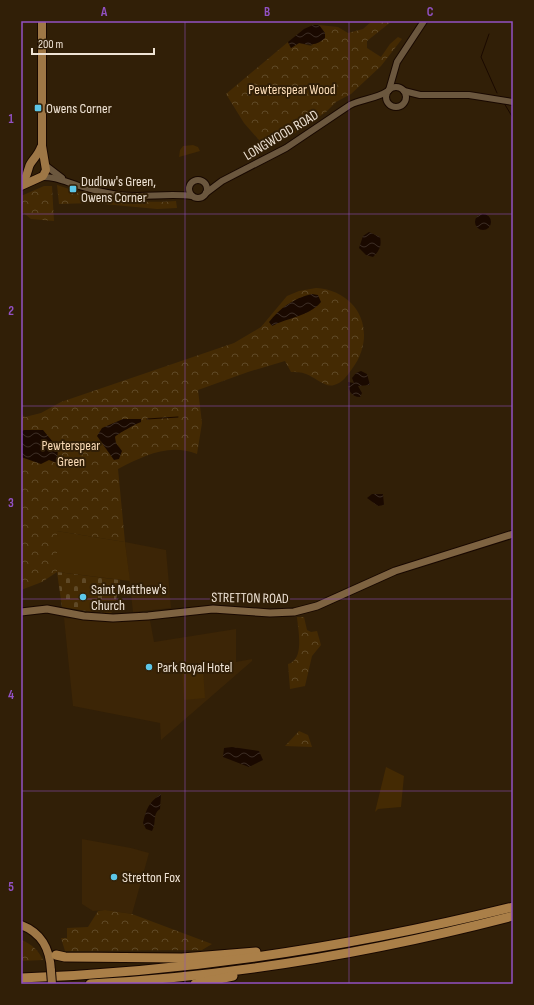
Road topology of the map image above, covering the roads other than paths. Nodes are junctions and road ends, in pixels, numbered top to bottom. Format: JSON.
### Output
{"nodes":[{"id":1,"x":42,"y":21,"type":"edge"},
{"id":2,"x":424,"y":21,"type":"edge"},
{"id":3,"x":394,"y":73,"type":"junction"},
{"id":4,"x":403,"y":90,"type":"junction"},
{"id":5,"x":389,"y":91,"type":"junction"},
{"id":6,"x":420,"y":96,"type":"junction"},
{"id":7,"x":372,"y":98,"type":"junction"},
{"id":8,"x":513,"y":102,"type":"edge"},
{"id":9,"x":388,"y":103,"type":"junction"},
{"id":10,"x":403,"y":103,"type":"junction"},
{"id":11,"x":42,"y":146,"type":"junction"},
{"id":12,"x":34,"y":161,"type":"junction"},
{"id":13,"x":45,"y":165,"type":"junction"},
{"id":14,"x":29,"y":170,"type":"junction"},
{"id":15,"x":40,"y":178,"type":"junction"},
{"id":16,"x":65,"y":180,"type":"junction"},
{"id":17,"x":202,"y":181,"type":"junction"},
{"id":18,"x":222,"y":181,"type":"junction"},
{"id":19,"x":190,"y":184,"type":"junction"},
{"id":20,"x":21,"y":185,"type":"edge"},
{"id":21,"x":206,"y":193,"type":"junction"},
{"id":22,"x":171,"y":194,"type":"junction"},
{"id":23,"x":192,"y":196,"type":"junction"},
{"id":24,"x":513,"y":534,"type":"edge"},
{"id":25,"x":21,"y":612,"type":"edge"},
{"id":26,"x":513,"y":907,"type":"edge"},
{"id":27,"x":513,"y":916,"type":"edge"},
{"id":28,"x":21,"y":925,"type":"edge"},
{"id":29,"x":47,"y":947,"type":"junction"},
{"id":30,"x":328,"y":947,"type":"junction"},
{"id":31,"x":56,"y":955,"type":"joint"},
{"id":32,"x":300,"y":961,"type":"junction"},
{"id":33,"x":21,"y":978,"type":"edge"},
{"id":34,"x":52,"y":984,"type":"edge"},
{"id":35,"x":90,"y":984,"type":"edge"},
{"id":36,"x":195,"y":984,"type":"edge"}],
"edges":[{"from":1,"to":11,"type":"highway"},
{"from":2,"to":3,"type":"street"},
{"from":3,"to":4,"type":"street"},
{"from":3,"to":5,"type":"street"},
{"from":4,"to":5,"type":"street"},
{"from":4,"to":6,"type":"street"},
{"from":4,"to":10,"type":"street"},
{"from":5,"to":7,"type":"street","name":"LONGWOOD ROAD"},
{"from":5,"to":9,"type":"street"},
{"from":6,"to":8,"type":"street"},
{"from":6,"to":10,"type":"street"},
{"from":7,"to":9,"type":"street"},
{"from":7,"to":18,"type":"street","name":"LONGWOOD ROAD"},
{"from":9,"to":10,"type":"street"},
{"from":11,"to":12,"type":"highway"},
{"from":11,"to":13,"type":"highway"},
{"from":12,"to":13,"type":"highway"},
{"from":12,"to":14,"type":"highway"},
{"from":13,"to":15,"type":"highway"},
{"from":13,"to":16,"type":"street"},
{"from":14,"to":15,"type":"highway"},
{"from":14,"to":20,"type":"highway"},
{"from":15,"to":16,"type":"street"},
{"from":15,"to":20,"type":"highway"},
{"from":16,"to":22,"type":"street"},
{"from":17,"to":18,"type":"street","name":"LONGWOOD ROAD"},
{"from":17,"to":19,"type":"street"},
{"from":17,"to":21,"type":"street"},
{"from":18,"to":21,"type":"street","name":"LONGWOOD ROAD"},
{"from":19,"to":22,"type":"street"},
{"from":19,"to":23,"type":"street"},
{"from":21,"to":23,"type":"street"},
{"from":22,"to":23,"type":"street"},
{"from":24,"to":25,"type":"main road","name":"STRETTON ROAD"},
{"from":26,"to":30,"type":"highway"},
{"from":27,"to":32,"type":"highway"},
{"from":28,"to":29,"type":"highway"},
{"from":29,"to":31,"type":"highway"},
{"from":29,"to":34,"type":"highway","bridge":true},
{"from":30,"to":31,"type":"highway"},
{"from":30,"to":33,"type":"highway"},
{"from":32,"to":35,"type":"highway"},
{"from":32,"to":36,"type":"highway"}]}
